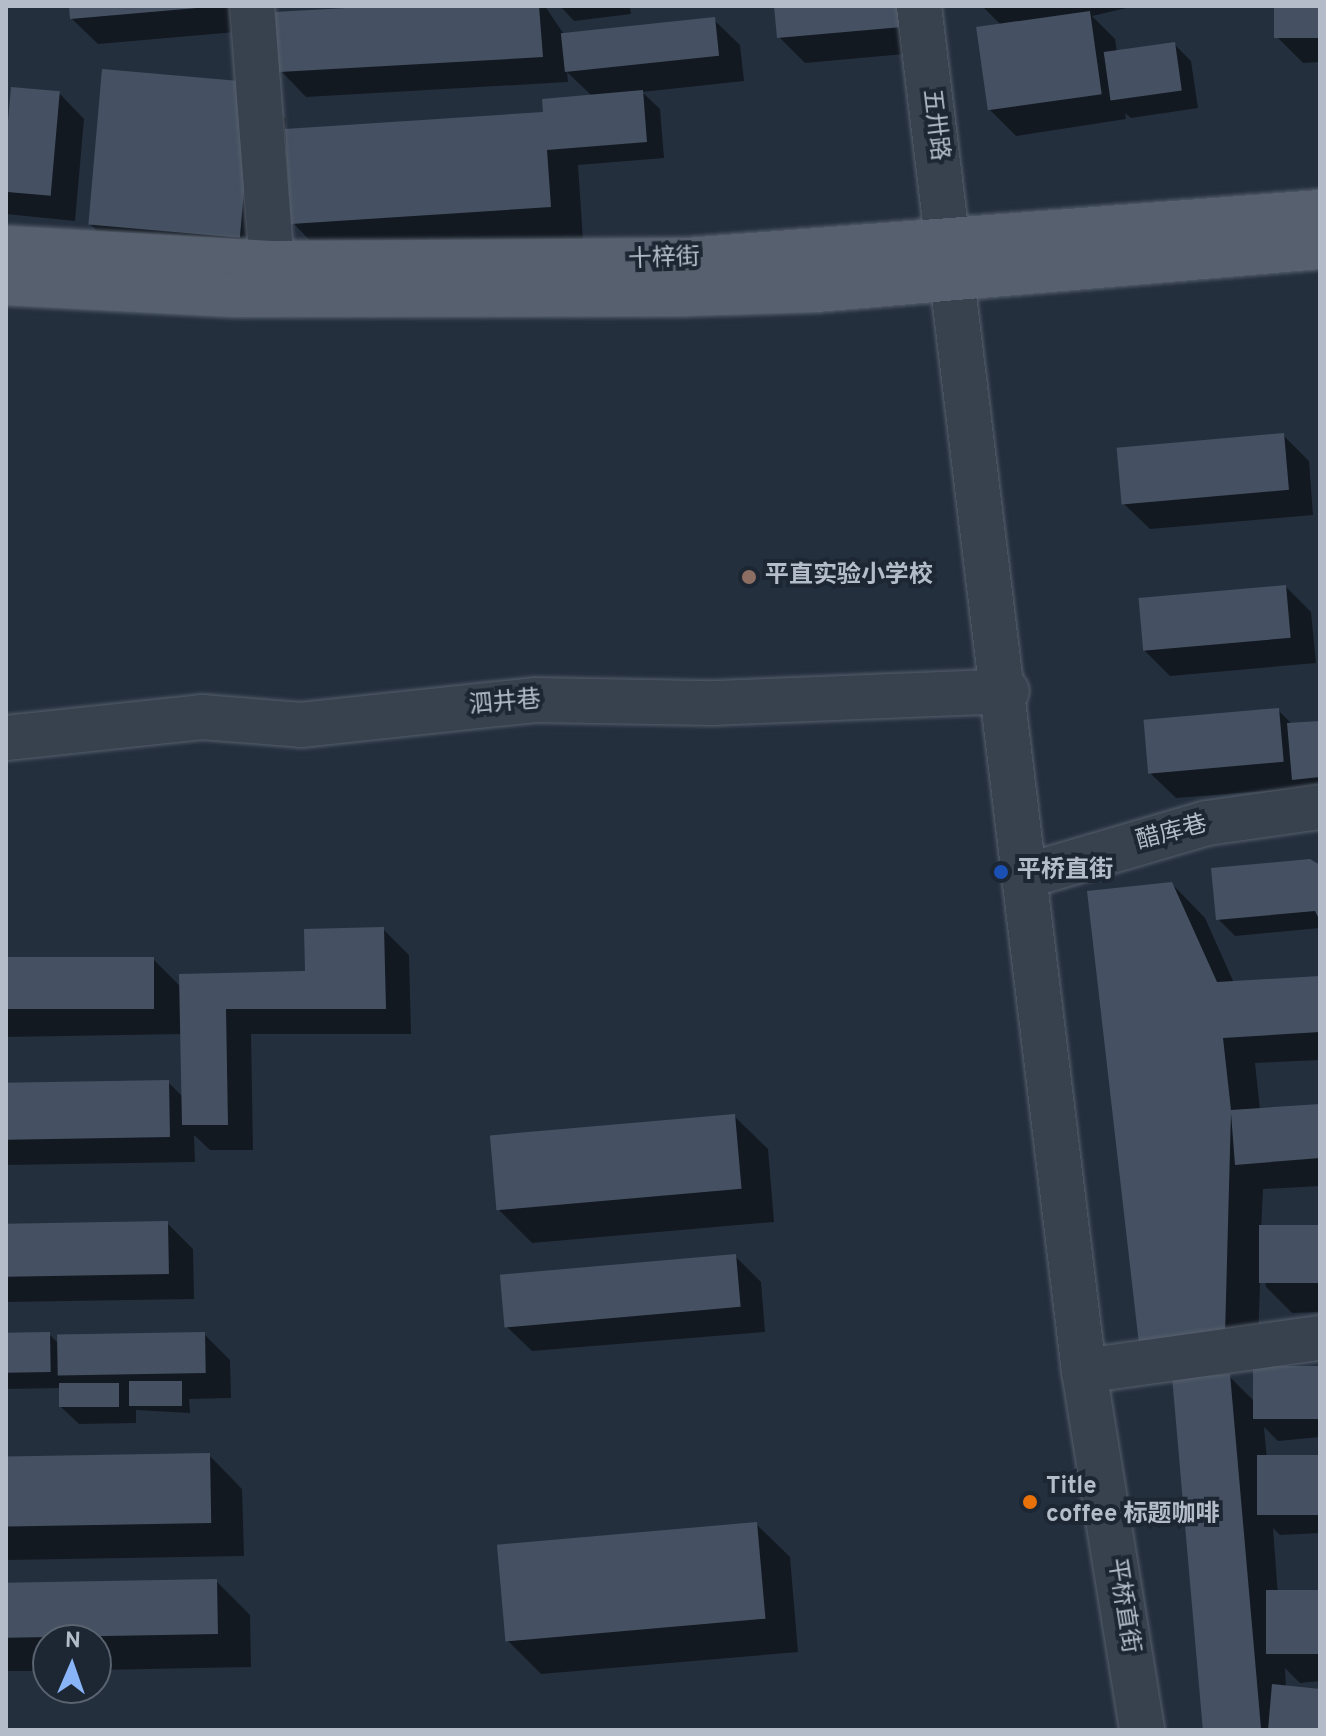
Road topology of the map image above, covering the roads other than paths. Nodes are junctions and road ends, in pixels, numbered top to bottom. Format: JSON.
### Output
{"nodes":[{"id":1,"x":252,"y":6,"type":"edge"},
{"id":2,"x":919,"y":6,"type":"edge"},
{"id":3,"x":1320,"y":212,"type":"edge"},
{"id":4,"x":1320,"y":247,"type":"edge"},
{"id":5,"x":6,"y":248,"type":"edge"},
{"id":6,"x":949,"y":261,"type":"junction"},
{"id":7,"x":272,"y":263,"type":"junction"},
{"id":8,"x":6,"y":283,"type":"edge"},
{"id":9,"x":1007,"y":691,"type":"junction"},
{"id":10,"x":6,"y":738,"type":"edge"},
{"id":11,"x":1320,"y":807,"type":"edge"},
{"id":12,"x":1026,"y":876,"type":"junction"},
{"id":13,"x":1320,"y":1338,"type":"edge"},
{"id":14,"x":1084,"y":1371,"type":"junction"},
{"id":15,"x":1142,"y":1730,"type":"edge"}],
"edges":[{"from":1,"to":7,"type":"street"},
{"from":2,"to":6,"type":"street","name":"五卅路"},
{"from":3,"to":6,"type":"main road","name":"十梓街"},
{"from":4,"to":6,"type":"main road","name":"十梓街"},
{"from":5,"to":7,"type":"main road","name":"十梓街"},
{"from":6,"to":7,"type":"main road","name":"十梓街"},
{"from":6,"to":8,"type":"main road","name":"十梓街"},
{"from":6,"to":9,"type":"street","name":"平桥直街"},
{"from":9,"to":10,"type":"street","name":"泗井巷"},
{"from":9,"to":12,"type":"street","name":"平桥直街"},
{"from":11,"to":12,"type":"street","name":"醋库巷"},
{"from":12,"to":14,"type":"street","name":"平桥直街"},
{"from":13,"to":14,"type":"street"},
{"from":14,"to":15,"type":"street","name":"平桥直街"}]}
